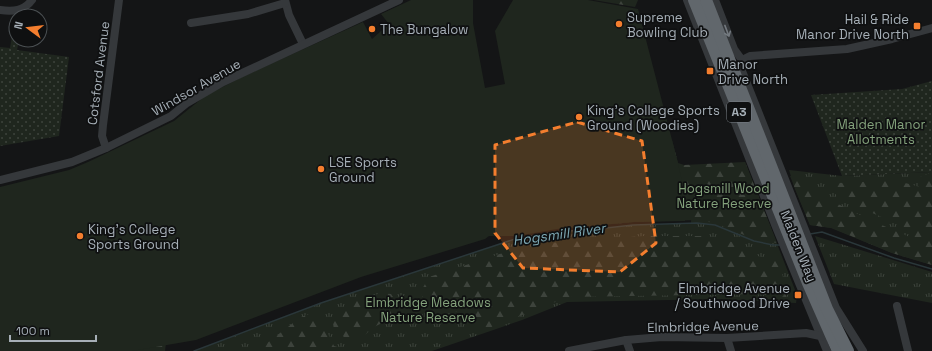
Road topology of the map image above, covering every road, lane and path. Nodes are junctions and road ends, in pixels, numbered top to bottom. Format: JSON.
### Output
{"nodes":[{"id":1,"x":32,"y":0,"type":"edge"},
{"id":2,"x":119,"y":0,"type":"edge"},
{"id":3,"x":399,"y":0,"type":"edge"},
{"id":4,"x":687,"y":0,"type":"edge"},
{"id":5,"x":694,"y":0,"type":"edge"},
{"id":6,"x":706,"y":0,"type":"edge"},
{"id":7,"x":715,"y":0,"type":"edge"},
{"id":8,"x":285,"y":1,"type":"edge"},
{"id":9,"x":0,"y":10,"type":"edge"},
{"id":10,"x":191,"y":23,"type":"dead end"},
{"id":11,"x":932,"y":28,"type":"edge"},
{"id":12,"x":303,"y":44,"type":"junction"},
{"id":13,"x":742,"y":60,"type":"junction"},
{"id":14,"x":106,"y":148,"type":"junction"},
{"id":15,"x":0,"y":180,"type":"edge"},
{"id":16,"x":788,"y":223,"type":"junction"},
{"id":17,"x":799,"y":249,"type":"junction"},
{"id":18,"x":897,"y":306,"type":"dead end"},
{"id":19,"x":815,"y":324,"type":"junction"},
{"id":20,"x":806,"y":334,"type":"junction"},
{"id":21,"x":822,"y":336,"type":"junction"},
{"id":22,"x":727,"y":338,"type":"junction"},
{"id":23,"x":626,"y":340,"type":"junction"},
{"id":24,"x":834,"y":349,"type":"edge"},
{"id":25,"x":569,"y":351,"type":"edge"},
{"id":26,"x":630,"y":351,"type":"edge"},
{"id":27,"x":731,"y":351,"type":"edge"},
{"id":28,"x":848,"y":351,"type":"edge"},
{"id":29,"x":863,"y":351,"type":"edge"},
{"id":30,"x":908,"y":351,"type":"edge"}],
"edges":[{"from":1,"to":9,"type":"street"},
{"from":2,"to":14,"type":"street","name":"Cotsford Avenue"},
{"from":3,"to":12,"type":"street","name":"Windsor Avenue"},
{"from":4,"to":16,"type":"street","name":"Malden Way"},
{"from":5,"to":16,"type":"highway","name":"Malden Way","number":"A3"},
{"from":6,"to":16,"type":"highway","name":"Malden Way","number":"A3"},
{"from":7,"to":13,"type":"street","name":"Malden Way","one_way":true},
{"from":8,"to":10,"type":"street"},
{"from":8,"to":12,"type":"street"},
{"from":11,"to":13,"type":"street"},
{"from":12,"to":14,"type":"street","name":"Windsor Avenue"},
{"from":13,"to":16,"type":"street","name":"Malden Way"},
{"from":14,"to":15,"type":"street","name":"Windsor Avenue"},
{"from":16,"to":17,"type":"highway","name":"Malden Way","number":"A3"},
{"from":16,"to":17,"type":"street","name":"Malden Way"},
{"from":17,"to":19,"type":"street","name":"Malden Way"},
{"from":17,"to":24,"type":"highway","number":"A3"},
{"from":17,"to":28,"type":"highway","number":"A3"},
{"from":17,"to":29,"type":"street"},
{"from":18,"to":30,"type":"street"},
{"from":19,"to":20,"type":"street"},
{"from":19,"to":21,"type":"street","name":"Malden Way"},
{"from":20,"to":21,"type":"street","name":"Elmbridge Avenue"},
{"from":20,"to":22,"type":"street","name":"Elmbridge Avenue"},
{"from":21,"to":24,"type":"street","name":"Elmbridge Avenue"},
{"from":22,"to":23,"type":"street","name":"Elmbridge Avenue"},
{"from":22,"to":27,"type":"street"},
{"from":23,"to":25,"type":"street","name":"Elmbridge Avenue"},
{"from":23,"to":26,"type":"street"}]}
